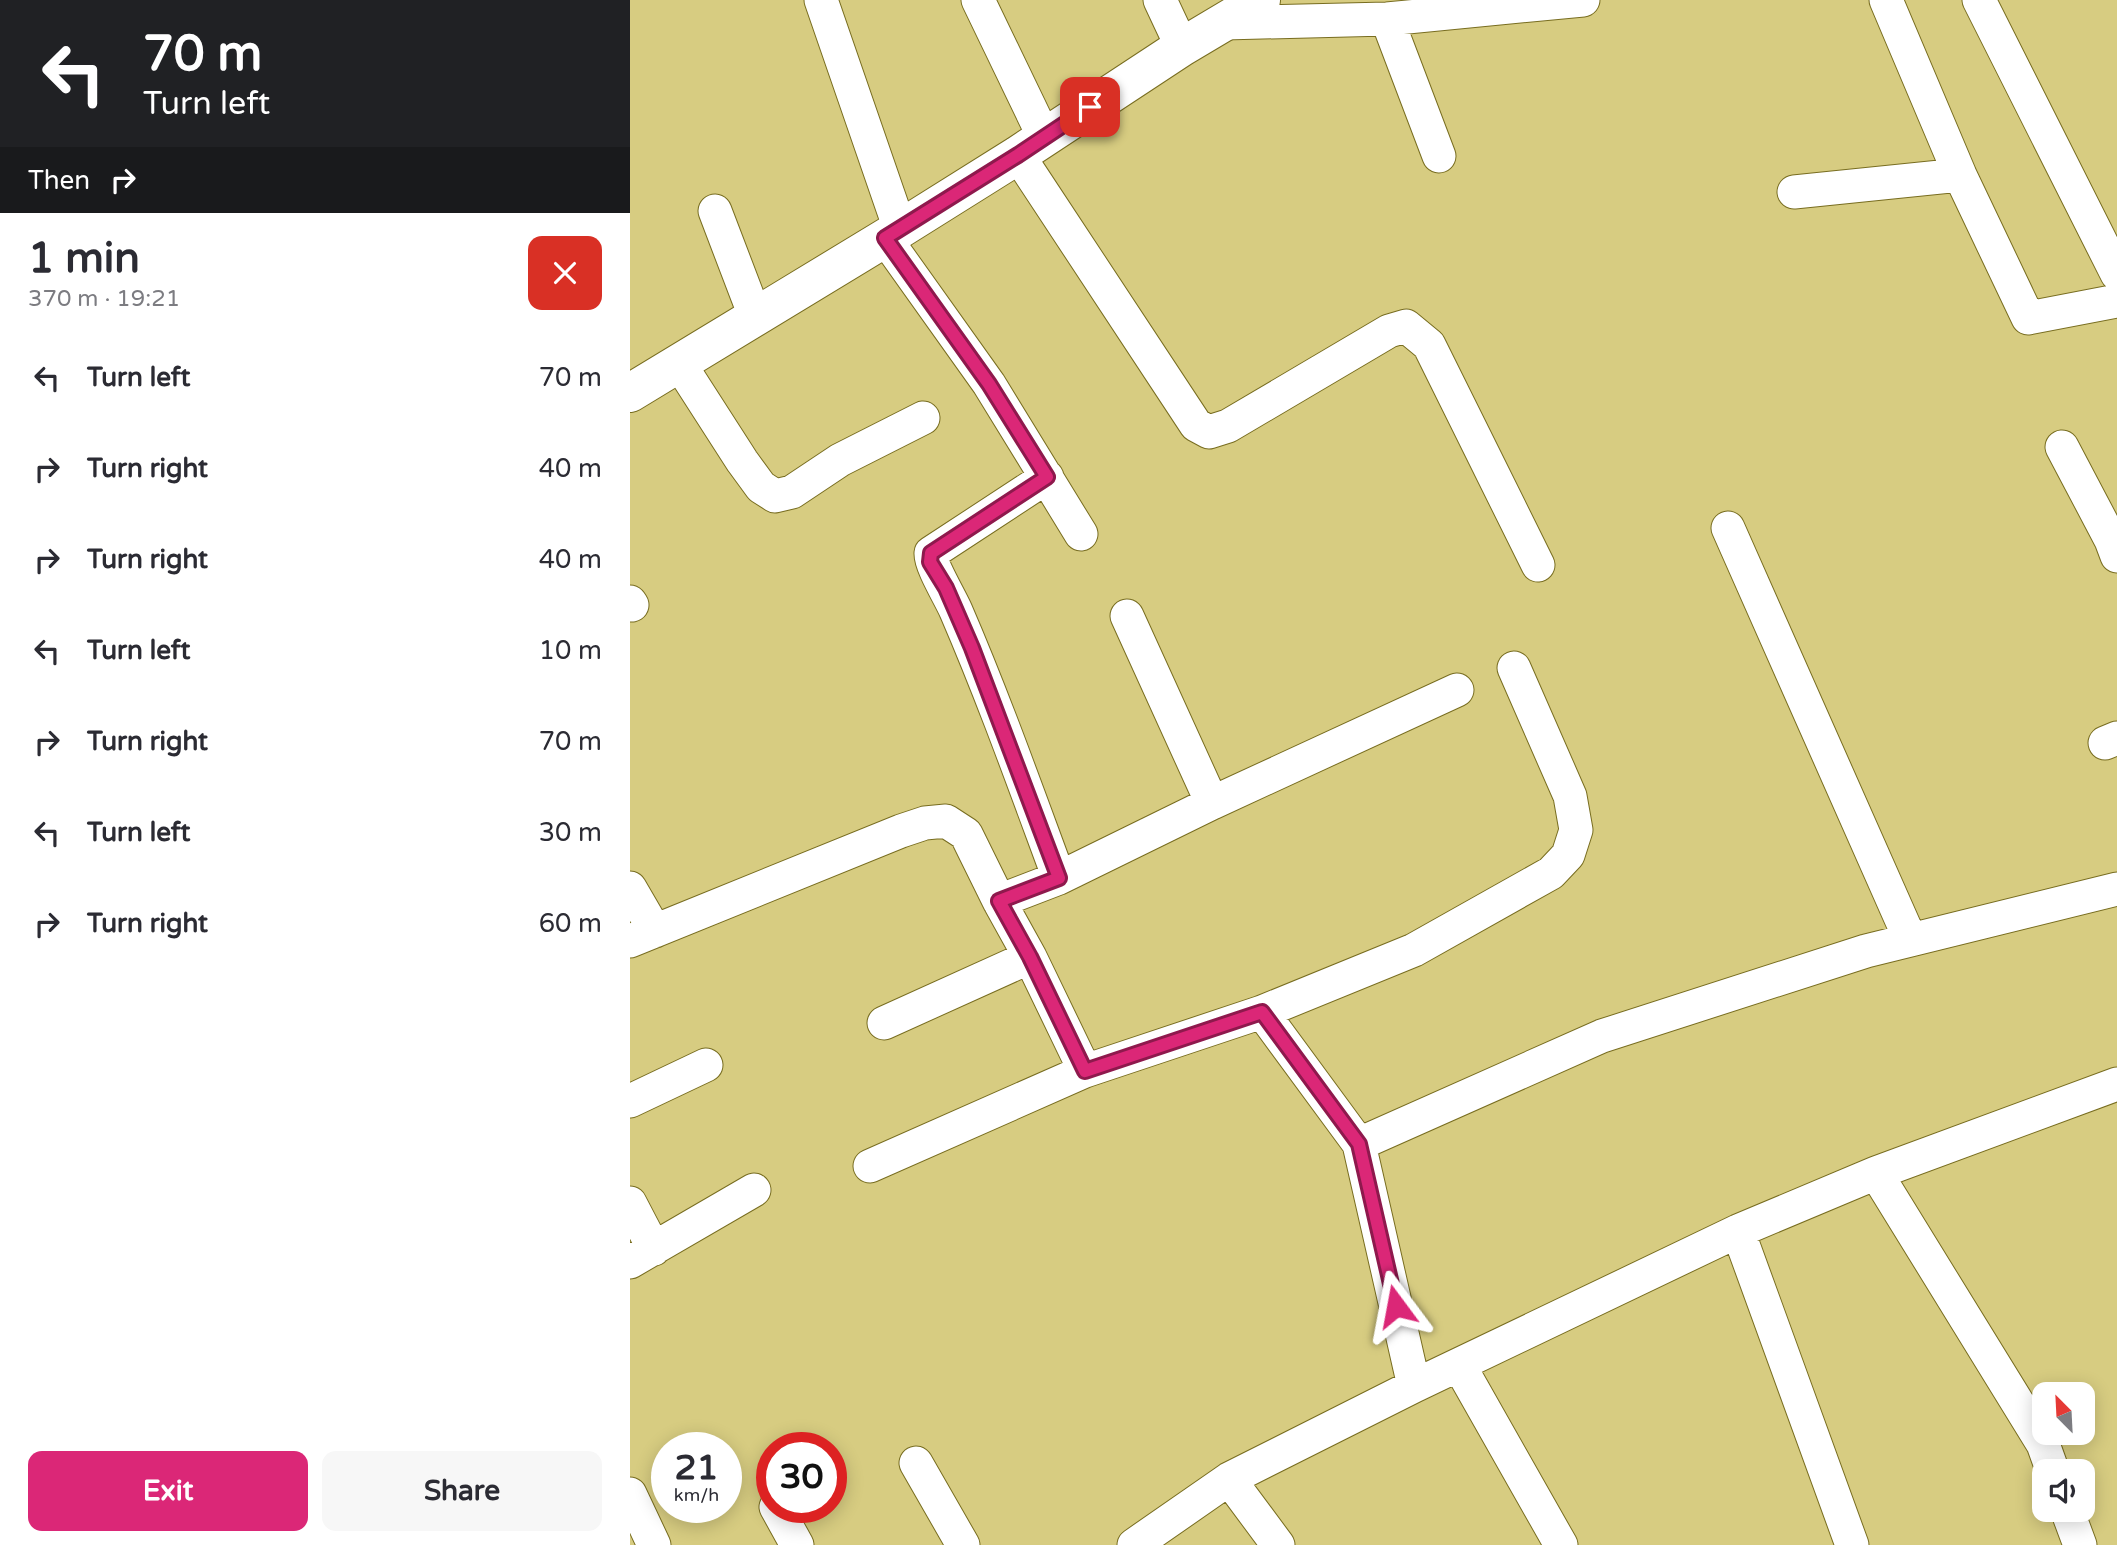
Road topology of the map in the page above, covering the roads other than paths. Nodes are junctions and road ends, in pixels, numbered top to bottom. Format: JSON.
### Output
{"nodes":[{"id":1,"x":821,"y":0,"type":"edge"},
{"id":2,"x":978,"y":0,"type":"edge"},
{"id":3,"x":1160,"y":0,"type":"edge"},
{"id":4,"x":1261,"y":0,"type":"edge"},
{"id":5,"x":1583,"y":0,"type":"edge"},
{"id":6,"x":1886,"y":0,"type":"edge"},
{"id":7,"x":1979,"y":0,"type":"edge"},
{"id":8,"x":1387,"y":19,"type":"junction"},
{"id":9,"x":1224,"y":23,"type":"junction"},
{"id":10,"x":1182,"y":47,"type":"junction"},
{"id":11,"x":1031,"y":146,"type":"junction"},
{"id":12,"x":1439,"y":156,"type":"dead end"},
{"id":13,"x":1960,"y":175,"type":"junction"},
{"id":14,"x":1794,"y":192,"type":"dead end"},
{"id":15,"x":715,"y":211,"type":"dead end"},
{"id":16,"x":892,"y":233,"type":"junction"},
{"id":17,"x":2117,"y":274,"type":"edge"},
{"id":18,"x":2117,"y":300,"type":"edge"},
{"id":19,"x":755,"y":316,"type":"junction"},
{"id":20,"x":679,"y":363,"type":"junction"},
{"id":21,"x":630,"y":393,"type":"edge"},
{"id":22,"x":923,"y":418,"type":"dead end"},
{"id":23,"x":2062,"y":447,"type":"dead end"},
{"id":24,"x":1047,"y":477,"type":"junction"},
{"id":25,"x":1728,"y":528,"type":"dead end"},
{"id":26,"x":1081,"y":534,"type":"dead end"},
{"id":27,"x":2117,"y":556,"type":"edge"},
{"id":28,"x":1538,"y":565,"type":"dead end"},
{"id":29,"x":1127,"y":616,"type":"dead end"},
{"id":30,"x":1514,"y":668,"type":"dead end"},
{"id":31,"x":1457,"y":690,"type":"dead end"},
{"id":32,"x":1212,"y":803,"type":"junction"},
{"id":33,"x":1059,"y":878,"type":"junction"},
{"id":34,"x":630,"y":888,"type":"edge"},
{"id":35,"x":2117,"y":889,"type":"edge"},
{"id":36,"x":999,"y":901,"type":"junction"},
{"id":37,"x":642,"y":936,"type":"edge"},
{"id":38,"x":1910,"y":939,"type":"junction"},
{"id":39,"x":1030,"y":957,"type":"junction"},
{"id":40,"x":1262,"y":1012,"type":"junction"},
{"id":41,"x":884,"y":1023,"type":"dead end"},
{"id":42,"x":706,"y":1065,"type":"dead end"},
{"id":43,"x":1085,"y":1071,"type":"junction"},
{"id":44,"x":2117,"y":1084,"type":"edge"},
{"id":45,"x":630,"y":1101,"type":"edge"},
{"id":46,"x":1359,"y":1144,"type":"junction"},
{"id":47,"x":870,"y":1166,"type":"dead end"},
{"id":48,"x":1876,"y":1173,"type":"junction"},
{"id":49,"x":754,"y":1190,"type":"dead end"},
{"id":50,"x":630,"y":1203,"type":"edge"},
{"id":51,"x":1738,"y":1231,"type":"junction"},
{"id":52,"x":642,"y":1256,"type":"edge"},
{"id":53,"x":1460,"y":1365,"type":"junction"},
{"id":54,"x":1414,"y":1386,"type":"junction"},
{"id":55,"x":2048,"y":1459,"type":"edge"},
{"id":56,"x":916,"y":1462,"type":"dead end"},
{"id":57,"x":1229,"y":1479,"type":"junction"},
{"id":58,"x":630,"y":1494,"type":"edge"},
{"id":59,"x":2071,"y":1522,"type":"edge"},
{"id":60,"x":785,"y":1523,"type":"edge"},
{"id":61,"x":654,"y":1545,"type":"edge"},
{"id":62,"x":797,"y":1545,"type":"edge"},
{"id":63,"x":963,"y":1545,"type":"edge"},
{"id":64,"x":1134,"y":1545,"type":"edge"},
{"id":65,"x":1278,"y":1545,"type":"edge"},
{"id":66,"x":1561,"y":1545,"type":"edge"},
{"id":67,"x":1852,"y":1545,"type":"edge"},
{"id":68,"x":2080,"y":1545,"type":"edge"}],
"edges":[{"from":1,"to":16,"type":"street"},
{"from":2,"to":11,"type":"street"},
{"from":3,"to":10,"type":"street"},
{"from":4,"to":9,"type":"street"},
{"from":5,"to":8,"type":"street"},
{"from":6,"to":13,"type":"street"},
{"from":7,"to":17,"type":"street"},
{"from":8,"to":9,"type":"street"},
{"from":8,"to":12,"type":"street"},
{"from":9,"to":10,"type":"street"},
{"from":10,"to":11,"type":"street"},
{"from":11,"to":16,"type":"street"},
{"from":11,"to":28,"type":"street"},
{"from":13,"to":14,"type":"street"},
{"from":13,"to":18,"type":"street"},
{"from":15,"to":19,"type":"street"},
{"from":16,"to":19,"type":"street"},
{"from":16,"to":24,"type":"street"},
{"from":19,"to":20,"type":"street"},
{"from":20,"to":21,"type":"street"},
{"from":20,"to":22,"type":"street"},
{"from":23,"to":27,"type":"street"},
{"from":24,"to":26,"type":"street"},
{"from":24,"to":33,"type":"street"},
{"from":25,"to":38,"type":"street"},
{"from":29,"to":32,"type":"street"},
{"from":30,"to":40,"type":"street"},
{"from":31,"to":32,"type":"street"},
{"from":32,"to":33,"type":"street"},
{"from":33,"to":36,"type":"street"},
{"from":34,"to":37,"type":"street"},
{"from":35,"to":38,"type":"street"},
{"from":36,"to":37,"type":"street"},
{"from":36,"to":39,"type":"street"},
{"from":38,"to":46,"type":"street"},
{"from":39,"to":41,"type":"street"},
{"from":39,"to":43,"type":"street"},
{"from":40,"to":43,"type":"street"},
{"from":40,"to":46,"type":"street"},
{"from":42,"to":45,"type":"street"},
{"from":43,"to":47,"type":"street"},
{"from":44,"to":48,"type":"street"},
{"from":46,"to":54,"type":"street"},
{"from":48,"to":51,"type":"street"},
{"from":48,"to":55,"type":"street"},
{"from":49,"to":52,"type":"street"},
{"from":50,"to":52,"type":"street"},
{"from":51,"to":53,"type":"street"},
{"from":51,"to":67,"type":"street"},
{"from":53,"to":54,"type":"street"},
{"from":53,"to":66,"type":"street"},
{"from":54,"to":57,"type":"street"},
{"from":56,"to":63,"type":"street"},
{"from":57,"to":64,"type":"street"},
{"from":57,"to":65,"type":"street"},
{"from":58,"to":61,"type":"street"},
{"from":59,"to":68,"type":"street"},
{"from":60,"to":62,"type":"street"}]}
